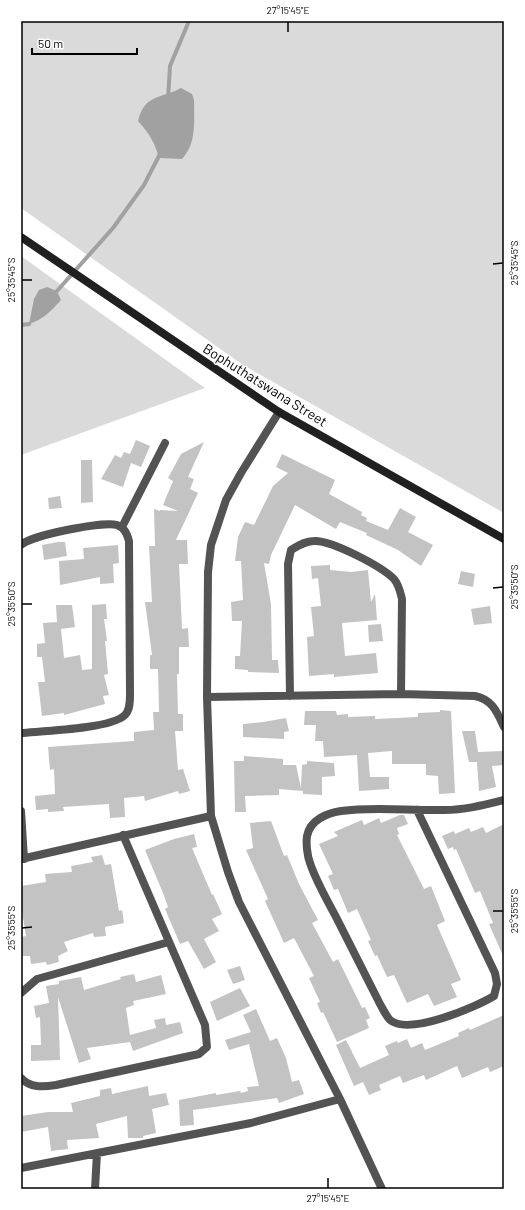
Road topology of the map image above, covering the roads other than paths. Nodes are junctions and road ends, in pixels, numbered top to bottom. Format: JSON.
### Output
{"nodes":[{"id":1,"x":21,"y":237,"type":"edge"},
{"id":2,"x":279,"y":412,"type":"junction"},
{"id":3,"x":166,"y":442,"type":"dead end"},
{"id":4,"x":122,"y":528,"type":"junction"},
{"id":5,"x":504,"y":539,"type":"edge"},
{"id":6,"x":21,"y":545,"type":"edge"},
{"id":7,"x":401,"y":694,"type":"junction"},
{"id":8,"x":290,"y":696,"type":"junction"},
{"id":9,"x":207,"y":697,"type":"junction"},
{"id":10,"x":504,"y":727,"type":"edge"},
{"id":11,"x":21,"y":734,"type":"edge"},
{"id":12,"x":504,"y":800,"type":"edge"},
{"id":13,"x":416,"y":810,"type":"junction"},
{"id":14,"x":21,"y":811,"type":"edge"},
{"id":15,"x":211,"y":816,"type":"junction"},
{"id":16,"x":123,"y":835,"type":"junction"},
{"id":17,"x":23,"y":859,"type":"edge"},
{"id":18,"x":169,"y":942,"type":"junction"},
{"id":19,"x":21,"y":993,"type":"edge"},
{"id":20,"x":21,"y":1078,"type":"edge"},
{"id":21,"x":340,"y":1099,"type":"junction"},
{"id":22,"x":97,"y":1153,"type":"junction"},
{"id":23,"x":21,"y":1168,"type":"edge"},
{"id":24,"x":94,"y":1189,"type":"edge"},
{"id":25,"x":382,"y":1189,"type":"edge"}],
"edges":[{"from":1,"to":2,"type":"street","name":"Bophuthatswana Street"},
{"from":2,"to":5,"type":"street","name":"Bophuthatswana Street"},
{"from":2,"to":9,"type":"street"},
{"from":3,"to":4,"type":"street"},
{"from":4,"to":6,"type":"street"},
{"from":4,"to":11,"type":"street"},
{"from":7,"to":8,"type":"street"},
{"from":7,"to":8,"type":"street"},
{"from":7,"to":10,"type":"street"},
{"from":8,"to":9,"type":"street"},
{"from":9,"to":15,"type":"street"},
{"from":12,"to":13,"type":"street"},
{"from":13,"to":13,"type":"street"},
{"from":14,"to":17,"type":"street"},
{"from":15,"to":16,"type":"street"},
{"from":15,"to":21,"type":"street"},
{"from":16,"to":17,"type":"street"},
{"from":16,"to":18,"type":"street"},
{"from":18,"to":19,"type":"street"},
{"from":18,"to":20,"type":"street"},
{"from":21,"to":22,"type":"street"},
{"from":21,"to":25,"type":"street"},
{"from":22,"to":23,"type":"street"},
{"from":22,"to":24,"type":"street"}]}
